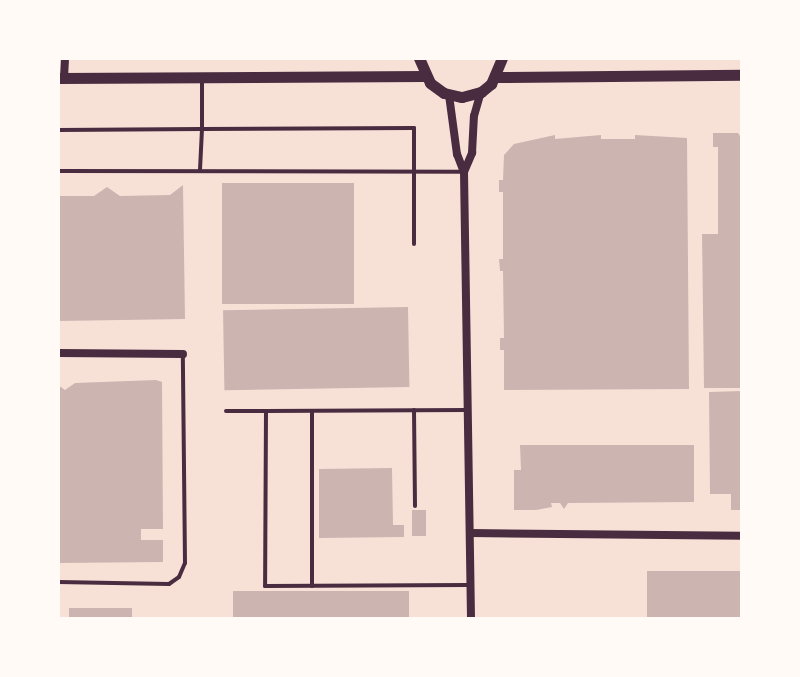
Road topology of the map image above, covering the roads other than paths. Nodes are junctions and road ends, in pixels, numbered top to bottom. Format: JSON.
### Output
{"nodes":[{"id":1,"x":65,"y":58,"type":"edge"},
{"id":2,"x":419,"y":58,"type":"edge"},
{"id":3,"x":502,"y":58,"type":"edge"},
{"id":4,"x":742,"y":75,"type":"edge"},
{"id":5,"x":425,"y":76,"type":"junction"},
{"id":6,"x":496,"y":77,"type":"junction"},
{"id":7,"x":61,"y":78,"type":"edge"},
{"id":8,"x":202,"y":78,"type":"junction"},
{"id":9,"x":481,"y":92,"type":"junction"},
{"id":10,"x":449,"y":95,"type":"junction"},
{"id":11,"x":202,"y":129,"type":"junction"},
{"id":12,"x":58,"y":130,"type":"edge"},
{"id":13,"x":200,"y":170,"type":"junction"},
{"id":14,"x":58,"y":171,"type":"edge"},
{"id":15,"x":414,"y":172,"type":"junction"},
{"id":16,"x":464,"y":172,"type":"junction"},
{"id":17,"x":414,"y":244,"type":"dead end"},
{"id":18,"x":58,"y":353,"type":"edge"},
{"id":19,"x":183,"y":354,"type":"joint"},
{"id":20,"x":414,"y":410,"type":"junction"},
{"id":21,"x":468,"y":410,"type":"junction"},
{"id":22,"x":226,"y":411,"type":"dead end"},
{"id":23,"x":266,"y":411,"type":"junction"},
{"id":24,"x":312,"y":411,"type":"junction"},
{"id":25,"x":415,"y":506,"type":"dead end"},
{"id":26,"x":470,"y":533,"type":"junction"},
{"id":27,"x":742,"y":536,"type":"edge"},
{"id":28,"x":58,"y":582,"type":"edge"},
{"id":29,"x":470,"y":585,"type":"junction"},
{"id":30,"x":312,"y":586,"type":"junction"},
{"id":31,"x":471,"y":619,"type":"edge"}],
"edges":[{"from":1,"to":7,"type":"street"},
{"from":2,"to":5,"type":"main road"},
{"from":3,"to":6,"type":"main road"},
{"from":4,"to":6,"type":"main road"},
{"from":5,"to":8,"type":"main road"},
{"from":5,"to":10,"type":"main road"},
{"from":6,"to":9,"type":"main road"},
{"from":7,"to":8,"type":"main road"},
{"from":8,"to":11,"type":"lane"},
{"from":9,"to":10,"type":"main road"},
{"from":9,"to":16,"type":"street"},
{"from":10,"to":16,"type":"street"},
{"from":11,"to":12,"type":"lane"},
{"from":11,"to":13,"type":"lane"},
{"from":11,"to":15,"type":"lane"},
{"from":13,"to":14,"type":"lane"},
{"from":13,"to":15,"type":"lane"},
{"from":15,"to":16,"type":"lane"},
{"from":15,"to":17,"type":"lane"},
{"from":16,"to":21,"type":"street"},
{"from":18,"to":19,"type":"street"},
{"from":19,"to":28,"type":"lane"},
{"from":20,"to":21,"type":"lane"},
{"from":20,"to":24,"type":"lane"},
{"from":20,"to":25,"type":"lane"},
{"from":21,"to":26,"type":"street"},
{"from":22,"to":23,"type":"lane"},
{"from":23,"to":24,"type":"lane"},
{"from":23,"to":30,"type":"lane"},
{"from":24,"to":30,"type":"lane"},
{"from":26,"to":27,"type":"street"},
{"from":26,"to":29,"type":"street"},
{"from":29,"to":30,"type":"lane"},
{"from":29,"to":31,"type":"street"}]}
